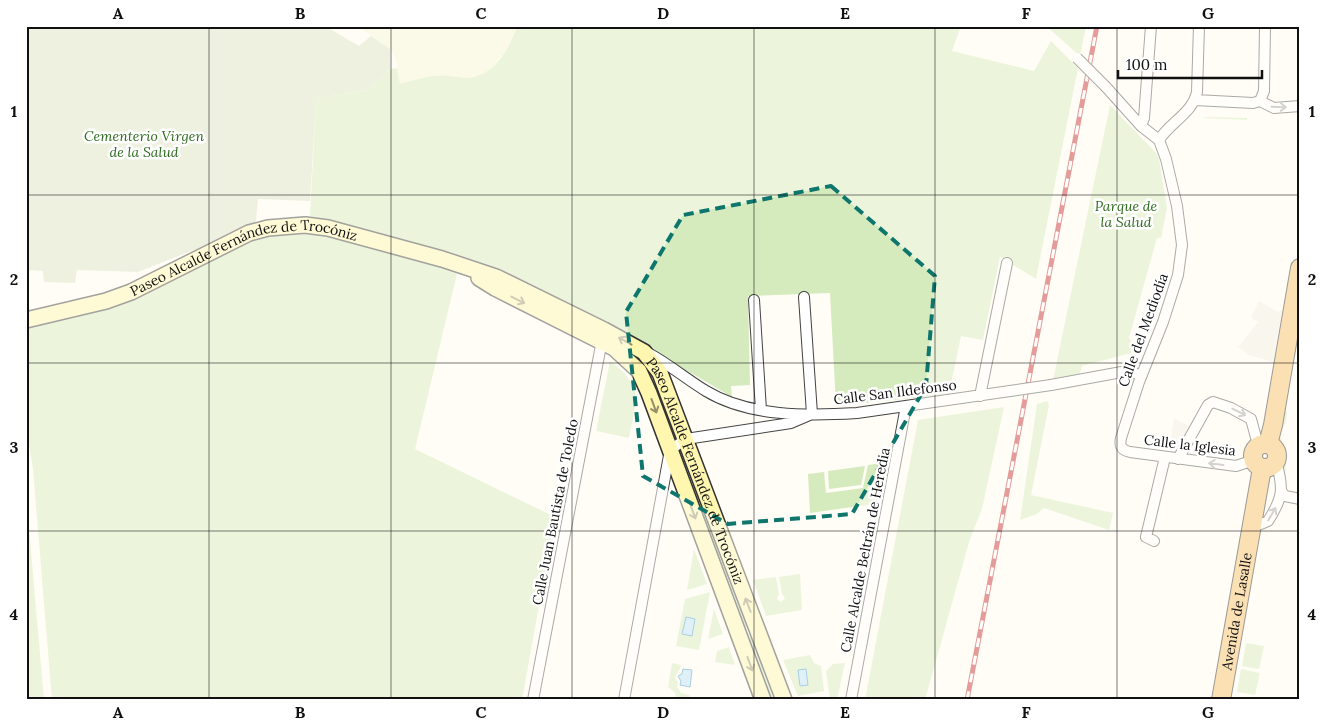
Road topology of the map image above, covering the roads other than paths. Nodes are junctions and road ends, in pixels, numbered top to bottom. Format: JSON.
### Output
{"nodes":[{"id":1,"x":1151,"y":26,"type":"edge"},
{"id":2,"x":1199,"y":26,"type":"edge"},
{"id":3,"x":1265,"y":26,"type":"edge"},
{"id":4,"x":1077,"y":58,"type":"dead end"},
{"id":5,"x":1195,"y":100,"type":"junction"},
{"id":6,"x":1260,"y":101,"type":"junction"},
{"id":7,"x":1300,"y":106,"type":"edge"},
{"id":8,"x":1141,"y":126,"type":"junction"},
{"id":9,"x":1159,"y":140,"type":"junction"},
{"id":10,"x":1007,"y":263,"type":"dead end"},
{"id":11,"x":1299,"y":274,"type":"edge"},
{"id":12,"x":804,"y":298,"type":"dead end"},
{"id":13,"x":754,"y":300,"type":"dead end"},
{"id":14,"x":1295,"y":319,"type":"edge"},
{"id":15,"x":26,"y":320,"type":"edge"},
{"id":16,"x":603,"y":336,"type":"junction"},
{"id":17,"x":668,"y":371,"type":"junction"},
{"id":18,"x":1142,"y":375,"type":"junction"},
{"id":19,"x":645,"y":382,"type":"junction"},
{"id":20,"x":980,"y":396,"type":"junction"},
{"id":21,"x":906,"y":406,"type":"junction"},
{"id":22,"x":761,"y":410,"type":"junction"},
{"id":23,"x":812,"y":414,"type":"junction"},
{"id":24,"x":686,"y":438,"type":"junction"},
{"id":25,"x":1122,"y":449,"type":"joint"},
{"id":26,"x":670,"y":450,"type":"junction"},
{"id":27,"x":1262,"y":452,"type":"junction"},
{"id":28,"x":1165,"y":457,"type":"junction"},
{"id":29,"x":1178,"y":459,"type":"junction"},
{"id":30,"x":683,"y":485,"type":"junction"},
{"id":31,"x":664,"y":486,"type":"junction"},
{"id":32,"x":1282,"y":492,"type":"junction"},
{"id":33,"x":1300,"y":499,"type":"edge"},
{"id":34,"x":1253,"y":523,"type":"junction"},
{"id":35,"x":1154,"y":542,"type":"dead end"},
{"id":36,"x":533,"y":700,"type":"edge"},
{"id":37,"x":624,"y":700,"type":"edge"},
{"id":38,"x":763,"y":700,"type":"edge"},
{"id":39,"x":784,"y":700,"type":"edge"},
{"id":40,"x":851,"y":700,"type":"edge"},
{"id":41,"x":1221,"y":700,"type":"edge"}],
"edges":[{"from":1,"to":8,"type":"street"},
{"from":2,"to":5,"type":"street"},
{"from":3,"to":6,"type":"street"},
{"from":4,"to":8,"type":"street","bridge":true},
{"from":5,"to":6,"type":"street"},
{"from":5,"to":9,"type":"street"},
{"from":6,"to":7,"type":"street","one_way":true},
{"from":8,"to":9,"type":"street"},
{"from":9,"to":18,"type":"street","name":"Calle del Mediodía"},
{"from":10,"to":20,"type":"street"},
{"from":11,"to":14,"type":"highway","name":"Avenida de Lasalle"},
{"from":12,"to":23,"type":"street"},
{"from":13,"to":22,"type":"street"},
{"from":14,"to":27,"type":"highway","name":"Avenida de Lasalle"},
{"from":15,"to":16,"type":"main road","name":"Paseo Alcalde Fernández de Trocóniz"},
{"from":17,"to":16,"type":"main road","name":"Paseo Alcalde Fernández de Trocóniz","one_way":true},
{"from":16,"to":19,"type":"main road","name":"Paseo Alcalde Fernández de Trocóniz"},
{"from":16,"to":36,"type":"street","name":"Calle Juan Bautista de Toledo"},
{"from":17,"to":19,"type":"street"},
{"from":17,"to":22,"type":"street","name":"Calle San Ildefonso"},
{"from":17,"to":24,"type":"main road","name":"Paseo Alcalde Fernández de Trocóniz"},
{"from":18,"to":20,"type":"street","name":"Calle San Ildefonso","bridge":true},
{"from":18,"to":25,"type":"street","name":"Calle del Mediodía"},
{"from":19,"to":26,"type":"main road","name":"Paseo Alcalde Fernández de Trocóniz","one_way":true},
{"from":20,"to":21,"type":"street","name":"Calle San Ildefonso"},
{"from":21,"to":23,"type":"street","name":"Calle San Ildefonso"},
{"from":21,"to":40,"type":"street","name":"Calle Alcalde Beltrán de Heredia"},
{"from":22,"to":23,"type":"street","name":"Calle San Ildefonso"},
{"from":23,"to":24,"type":"street","name":"Calle San Ildefonso"},
{"from":24,"to":26,"type":"street","name":"Calle San Ildefonso"},
{"from":39,"to":24,"type":"main road","name":"Paseo Alcalde Fernández de Trocóniz","one_way":true},
{"from":25,"to":28,"type":"street","name":"Calle la Iglesia"},
{"from":26,"to":30,"type":"main road","name":"Paseo Alcalde Fernández de Trocóniz"},
{"from":26,"to":31,"type":"street"},
{"from":27,"to":29,"type":"street","name":"Calle la Iglesia","one_way":true},
{"from":29,"to":27,"type":"street","one_way":true},
{"from":27,"to":32,"type":"street"},
{"from":27,"to":34,"type":"highway","name":"Avenida de Lasalle"},
{"from":28,"to":29,"type":"street","name":"Calle la Iglesia"},
{"from":28,"to":35,"type":"street"},
{"from":30,"to":31,"type":"street"},
{"from":30,"to":38,"type":"main road","name":"Paseo Alcalde Fernández de Trocóniz","one_way":true},
{"from":31,"to":37,"type":"street"},
{"from":32,"to":33,"type":"street"},
{"from":34,"to":32,"type":"street","one_way":true},
{"from":34,"to":41,"type":"highway","name":"Avenida de Lasalle"}]}
